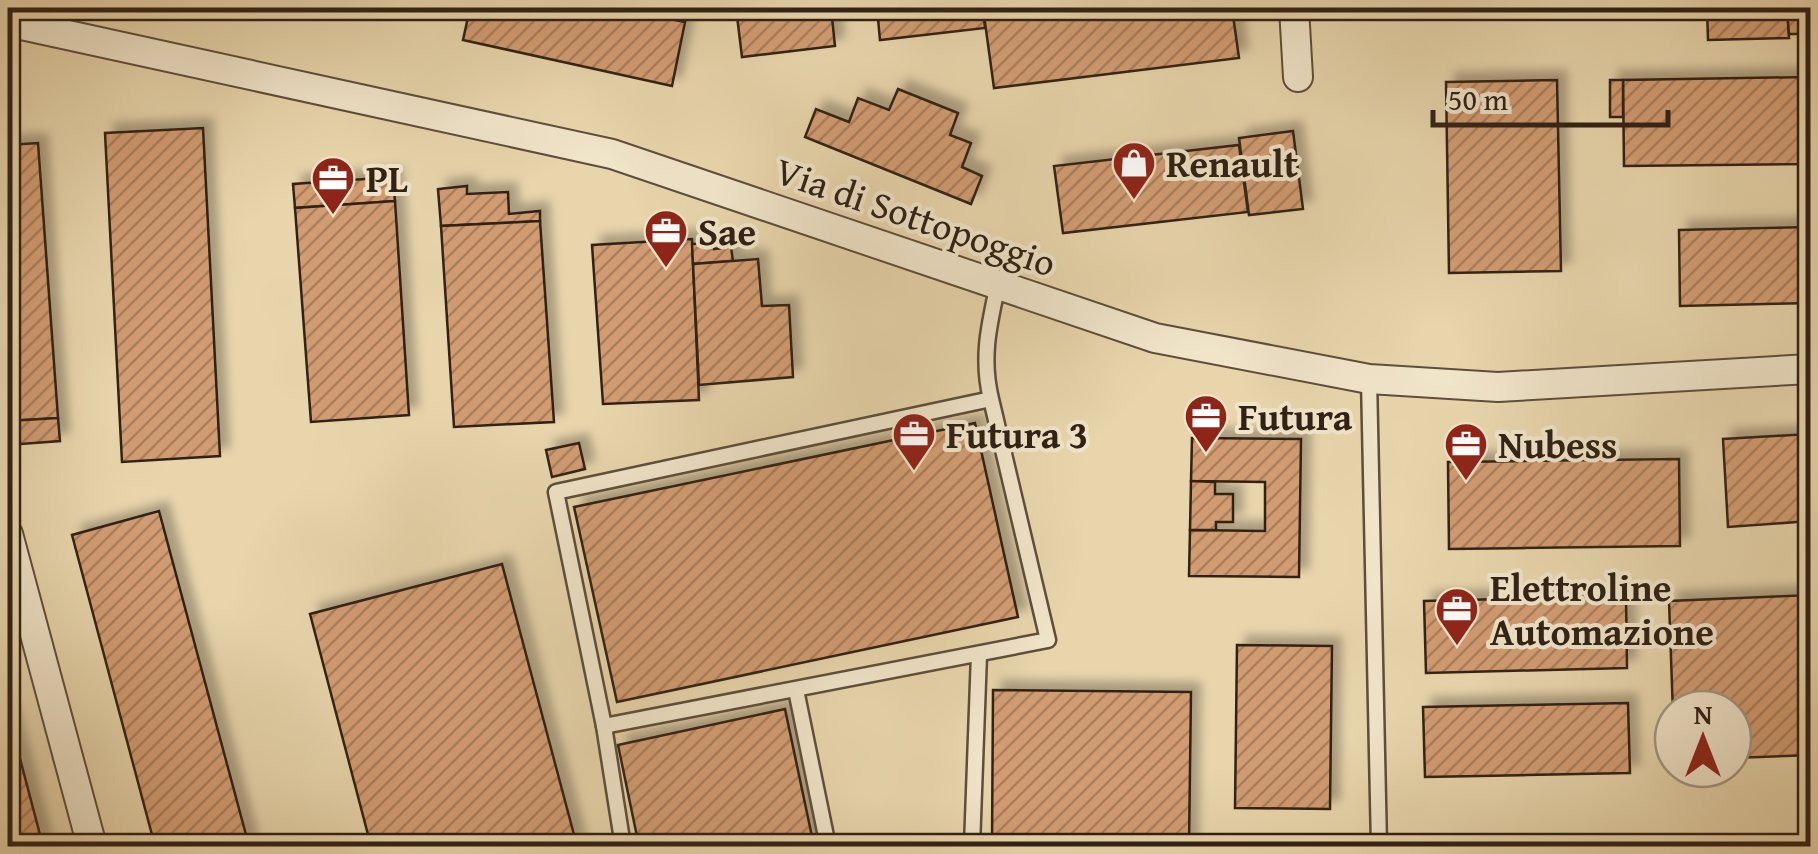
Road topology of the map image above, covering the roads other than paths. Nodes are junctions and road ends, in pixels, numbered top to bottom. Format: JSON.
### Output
{"nodes":[{"id":1,"x":1294,"y":8,"type":"edge"},
{"id":2,"x":8,"y":22,"type":"edge"},
{"id":3,"x":1298,"y":76,"type":"dead end"},
{"id":4,"x":998,"y":284,"type":"junction"},
{"id":5,"x":1810,"y":369,"type":"edge"},
{"id":6,"x":1369,"y":379,"type":"junction"},
{"id":7,"x":991,"y":399,"type":"junction"},
{"id":8,"x":8,"y":534,"type":"edge"},
{"id":9,"x":979,"y":654,"type":"junction"},
{"id":10,"x":796,"y":690,"type":"junction"},
{"id":11,"x":604,"y":726,"type":"junction"},
{"id":12,"x":1224,"y":845,"type":"edge"},
{"id":13,"x":92,"y":846,"type":"edge"},
{"id":14,"x":623,"y":846,"type":"edge"},
{"id":15,"x":828,"y":846,"type":"edge"},
{"id":16,"x":972,"y":846,"type":"edge"},
{"id":17,"x":1315,"y":846,"type":"edge"},
{"id":18,"x":1379,"y":846,"type":"edge"}],
"edges":[{"from":1,"to":3,"type":"street"},
{"from":2,"to":4,"type":"street","name":"Via di Sottopoggio"},
{"from":4,"to":6,"type":"street","name":"Via di Sottopoggio"},
{"from":4,"to":7,"type":"lane"},
{"from":5,"to":6,"type":"street","name":"Via di Sottopoggio"},
{"from":6,"to":18,"type":"lane"},
{"from":7,"to":9,"type":"lane"},
{"from":7,"to":11,"type":"lane"},
{"from":8,"to":13,"type":"street"},
{"from":9,"to":10,"type":"lane"},
{"from":9,"to":16,"type":"lane"},
{"from":10,"to":11,"type":"lane"},
{"from":10,"to":15,"type":"lane"},
{"from":11,"to":14,"type":"lane"},
{"from":12,"to":17,"type":"lane"}]}
